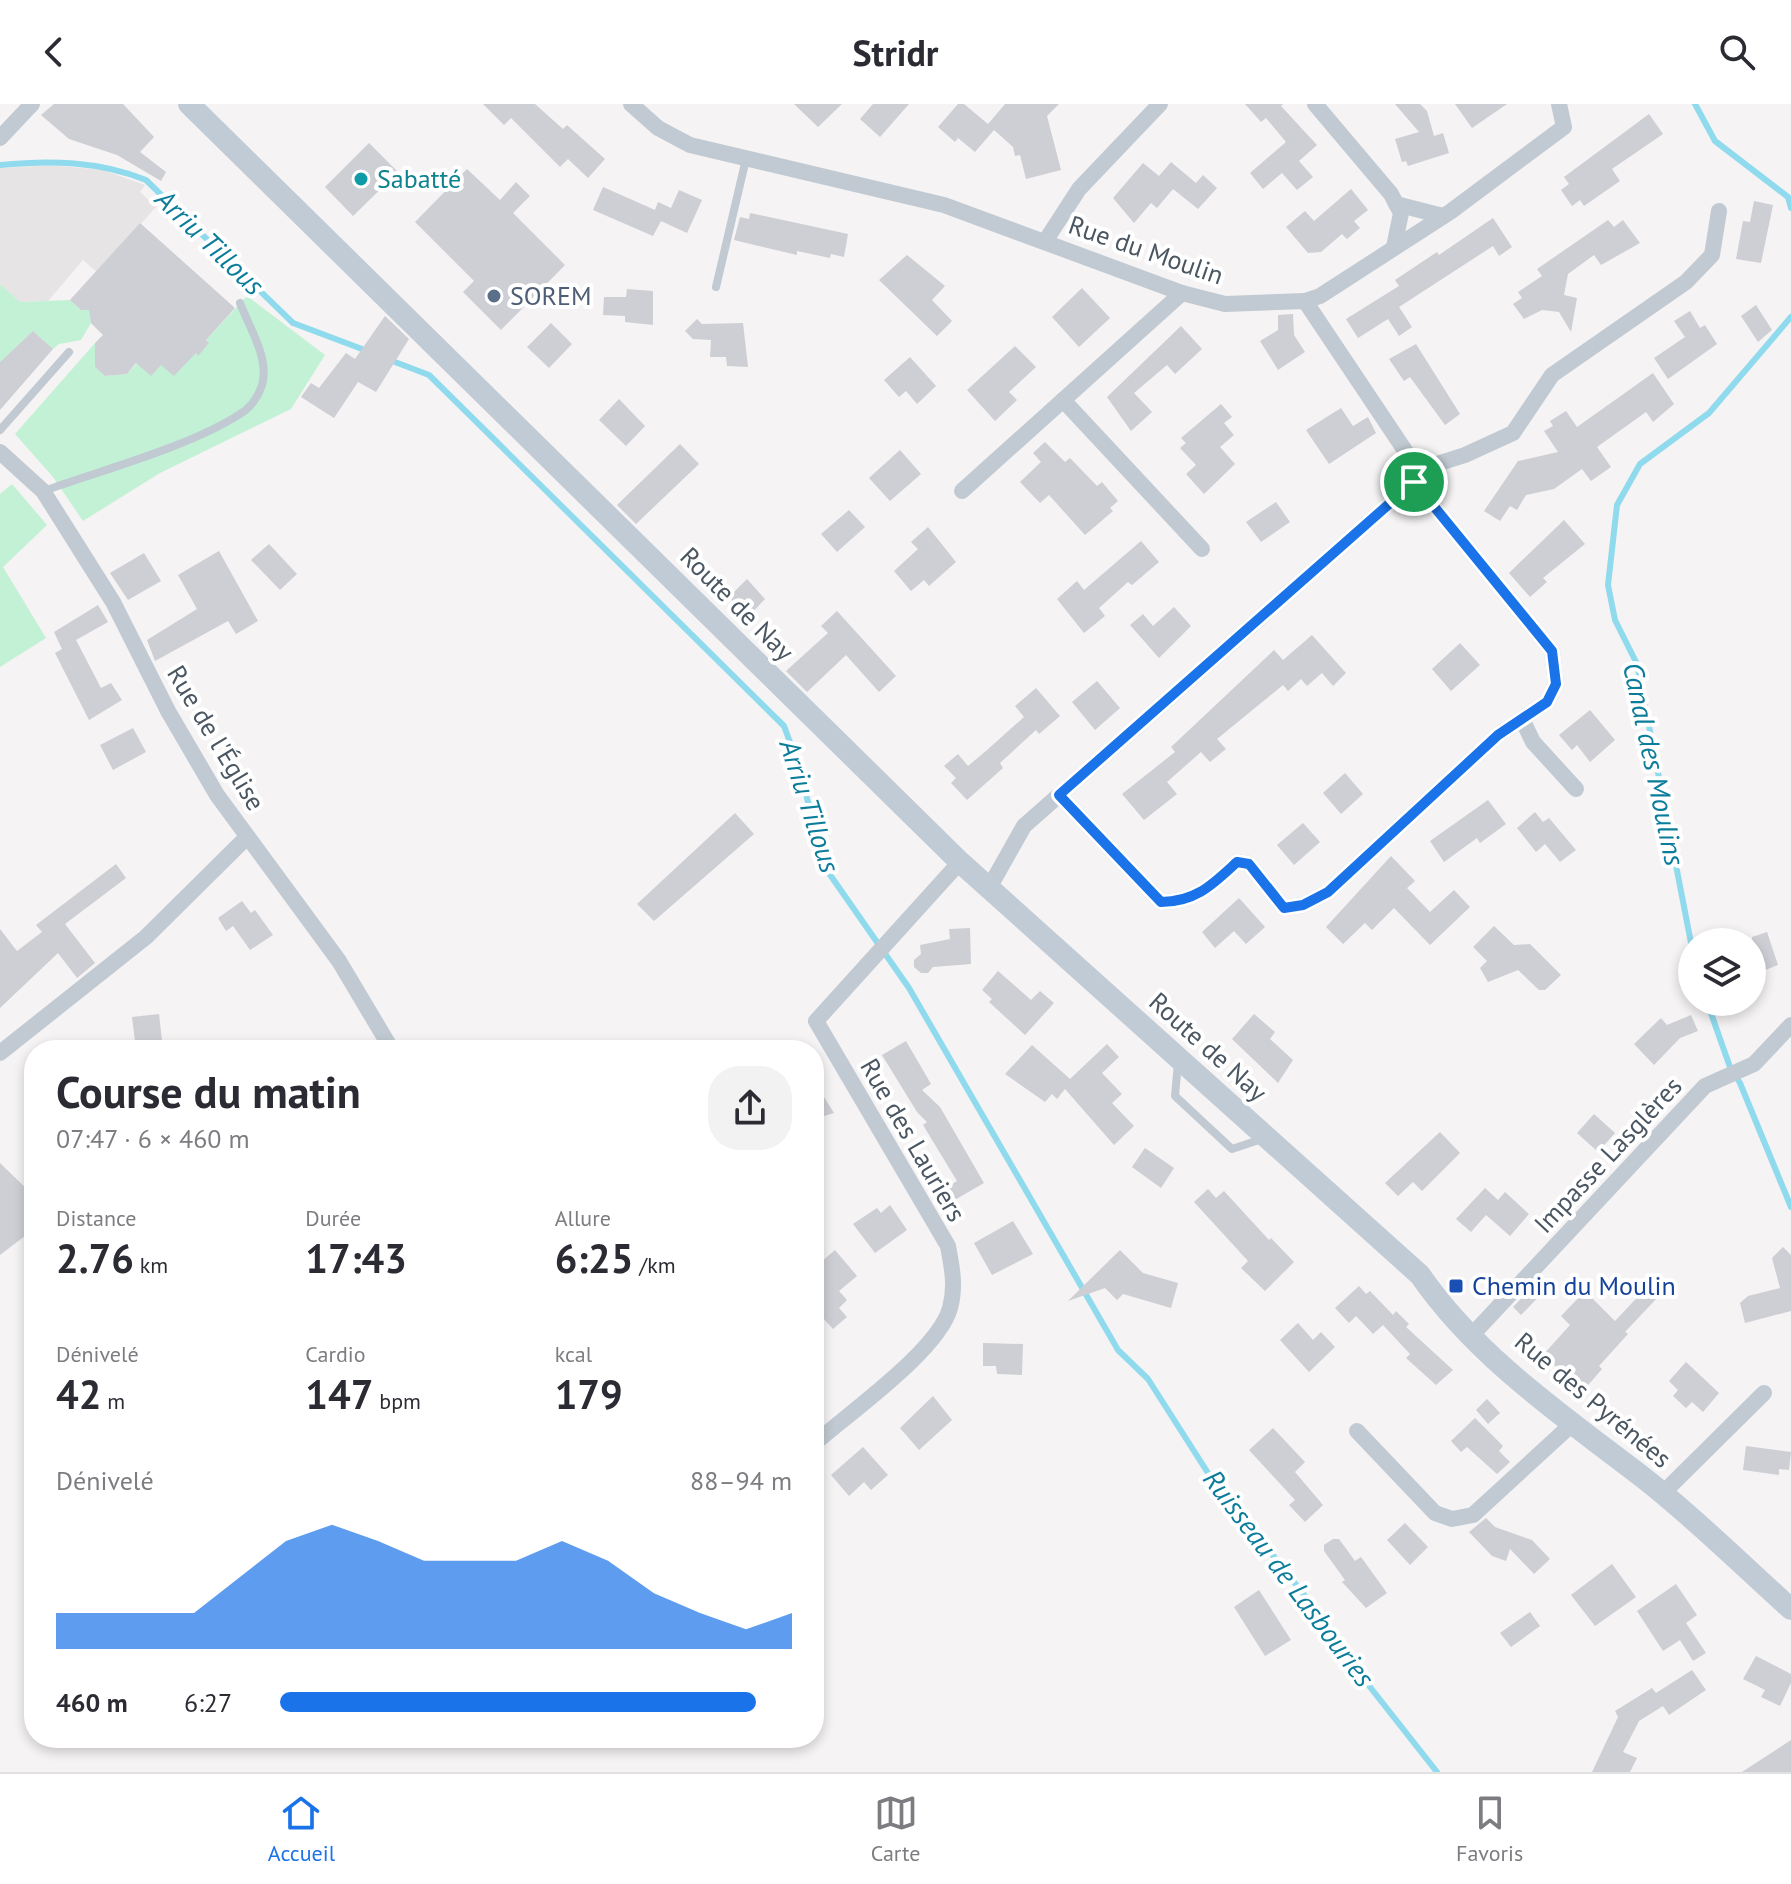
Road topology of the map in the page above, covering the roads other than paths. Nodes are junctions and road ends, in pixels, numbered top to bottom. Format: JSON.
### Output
{"nodes":[{"id":1,"x":32,"y":104,"type":"edge"},
{"id":2,"x":189,"y":104,"type":"edge"},
{"id":3,"x":631,"y":104,"type":"edge"},
{"id":4,"x":1160,"y":104,"type":"edge"},
{"id":5,"x":1315,"y":104,"type":"edge"},
{"id":6,"x":1559,"y":104,"type":"edge"},
{"id":7,"x":0,"y":138,"type":"edge"},
{"id":8,"x":746,"y":159,"type":"junction"},
{"id":9,"x":1396,"y":204,"type":"junction"},
{"id":10,"x":1719,"y":211,"type":"dead end"},
{"id":11,"x":1443,"y":216,"type":"junction"},
{"id":12,"x":1046,"y":240,"type":"junction"},
{"id":13,"x":1394,"y":247,"type":"junction"},
{"id":14,"x":716,"y":287,"type":"dead end"},
{"id":15,"x":1182,"y":293,"type":"junction"},
{"id":16,"x":1305,"y":301,"type":"junction"},
{"id":17,"x":240,"y":303,"type":"dead end"},
{"id":18,"x":69,"y":352,"type":"dead end"},
{"id":19,"x":1063,"y":400,"type":"junction"},
{"id":20,"x":0,"y":430,"type":"edge"},
{"id":21,"x":0,"y":452,"type":"edge"},
{"id":22,"x":1416,"y":476,"type":"junction"},
{"id":23,"x":43,"y":491,"type":"junction"},
{"id":24,"x":962,"y":491,"type":"dead end"},
{"id":25,"x":1202,"y":549,"type":"dead end"},
{"id":26,"x":1522,"y":719,"type":"junction"},
{"id":27,"x":1576,"y":789,"type":"dead end"},
{"id":28,"x":1059,"y":795,"type":"junction"},
{"id":29,"x":247,"y":837,"type":"junction"},
{"id":30,"x":960,"y":862,"type":"junction"},
{"id":31,"x":989,"y":888,"type":"junction"},
{"id":32,"x":1791,"y":1025,"type":"edge"},
{"id":33,"x":386,"y":1040,"type":"edge"},
{"id":34,"x":0,"y":1053,"type":"edge"},
{"id":35,"x":1179,"y":1058,"type":"junction"},
{"id":36,"x":1263,"y":1134,"type":"junction"},
{"id":37,"x":1472,"y":1335,"type":"junction"},
{"id":38,"x":1764,"y":1393,"type":"dead end"},
{"id":39,"x":1571,"y":1425,"type":"junction"},
{"id":40,"x":1357,"y":1431,"type":"dead end"},
{"id":41,"x":824,"y":1435,"type":"edge"},
{"id":42,"x":1662,"y":1494,"type":"junction"},
{"id":43,"x":1791,"y":1609,"type":"edge"}],
"edges":[{"from":1,"to":7,"type":"street"},
{"from":2,"to":30,"type":"main road","name":"Route de Nay"},
{"from":3,"to":8,"type":"street","name":"Rue du Moulin"},
{"from":4,"to":12,"type":"street"},
{"from":5,"to":9,"type":"street"},
{"from":6,"to":11,"type":"street"},
{"from":8,"to":12,"type":"street","name":"Rue du Moulin"},
{"from":8,"to":14,"type":"lane"},
{"from":9,"to":11,"type":"street"},
{"from":9,"to":13,"type":"street"},
{"from":10,"to":22,"type":"street"},
{"from":11,"to":13,"type":"street"},
{"from":12,"to":15,"type":"street","name":"Rue du Moulin"},
{"from":13,"to":16,"type":"street"},
{"from":15,"to":16,"type":"street","name":"Rue du Moulin"},
{"from":15,"to":19,"type":"street"},
{"from":16,"to":22,"type":"street"},
{"from":17,"to":23,"type":"lane"},
{"from":18,"to":20,"type":"lane"},
{"from":19,"to":24,"type":"street"},
{"from":19,"to":25,"type":"street"},
{"from":21,"to":23,"type":"street","name":"Rue de l'Église"},
{"from":22,"to":26,"type":"street"},
{"from":22,"to":28,"type":"street"},
{"from":23,"to":29,"type":"street","name":"Rue de l'Église"},
{"from":26,"to":27,"type":"street"},
{"from":26,"to":28,"type":"street"},
{"from":28,"to":31,"type":"street"},
{"from":29,"to":33,"type":"street","name":"Rue de l'Église"},
{"from":29,"to":34,"type":"street"},
{"from":30,"to":31,"type":"main road","name":"Route de Nay"},
{"from":30,"to":41,"type":"street","name":"Rue des Lauriers"},
{"from":31,"to":35,"type":"main road","name":"Route de Nay"},
{"from":32,"to":37,"type":"street","name":"Impasse Lasglères"},
{"from":35,"to":36,"type":"main road","name":"Route de Nay"},
{"from":35,"to":36,"type":"lane"},
{"from":36,"to":37,"type":"main road","name":"Rue des Pyrénées"},
{"from":37,"to":39,"type":"main road","name":"Rue des Pyrénées"},
{"from":38,"to":42,"type":"street"},
{"from":39,"to":40,"type":"street"},
{"from":39,"to":42,"type":"main road","name":"Rue des Pyrénées"},
{"from":42,"to":43,"type":"main road","name":"Rue des Pyrénées"}]}
